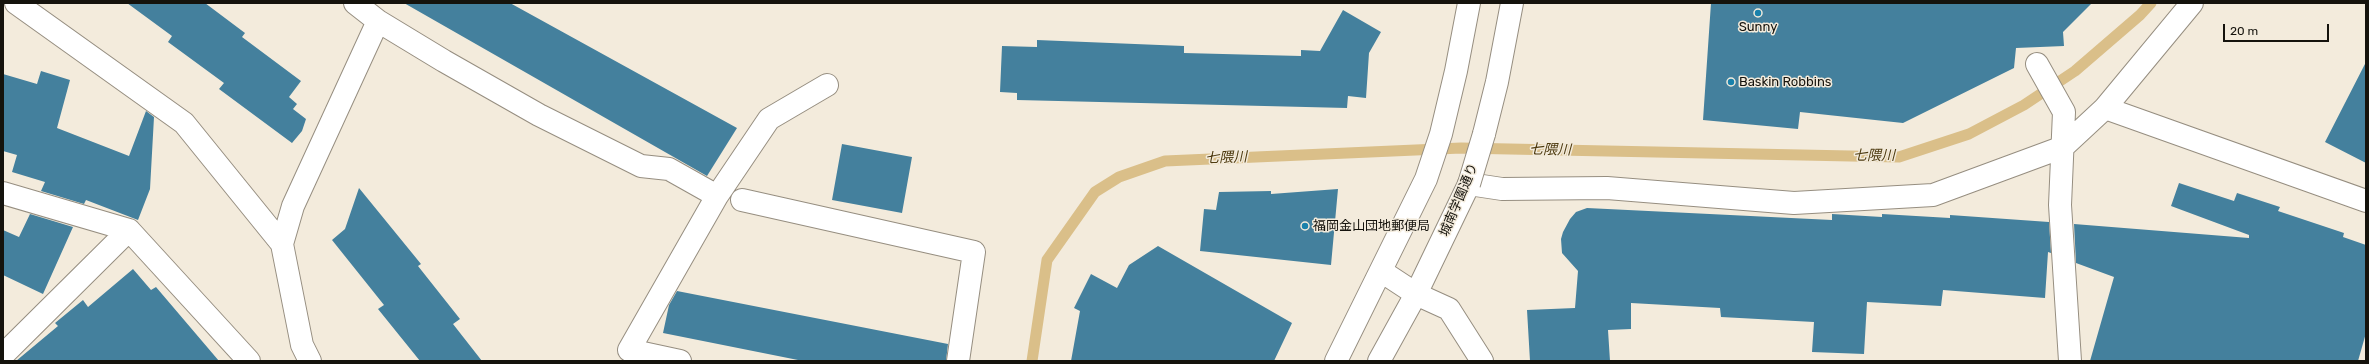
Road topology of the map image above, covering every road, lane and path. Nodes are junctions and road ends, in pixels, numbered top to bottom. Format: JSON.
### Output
{"nodes":[{"id":1,"x":16,"y":3,"type":"edge"},
{"id":2,"x":356,"y":3,"type":"edge"},
{"id":3,"x":1469,"y":3,"type":"edge"},
{"id":4,"x":1512,"y":3,"type":"edge"},
{"id":5,"x":2192,"y":3,"type":"edge"},
{"id":6,"x":378,"y":21,"type":"junction"},
{"id":7,"x":2037,"y":64,"type":"dead end"},
{"id":8,"x":827,"y":85,"type":"dead end"},
{"id":9,"x":2105,"y":108,"type":"junction"},
{"id":10,"x":2063,"y":147,"type":"junction"},
{"id":11,"x":1469,"y":184,"type":"junction"},
{"id":12,"x":3,"y":193,"type":"edge"},
{"id":13,"x":717,"y":196,"type":"junction"},
{"id":14,"x":742,"y":200,"type":"dead end"},
{"id":15,"x":2366,"y":201,"type":"edge"},
{"id":16,"x":129,"y":230,"type":"junction"},
{"id":17,"x":282,"y":244,"type":"junction"},
{"id":18,"x":1381,"y":271,"type":"junction"},
{"id":19,"x":1416,"y":294,"type":"junction"},
{"id":20,"x":3,"y":355,"type":"edge"},
{"id":21,"x":249,"y":361,"type":"edge"},
{"id":22,"x":310,"y":361,"type":"edge"},
{"id":23,"x":680,"y":361,"type":"edge"},
{"id":24,"x":958,"y":361,"type":"edge"},
{"id":25,"x":1336,"y":361,"type":"edge"},
{"id":26,"x":1379,"y":361,"type":"edge"},
{"id":27,"x":1482,"y":361,"type":"edge"},
{"id":28,"x":2070,"y":361,"type":"edge"}],
"edges":[{"from":1,"to":17,"type":"street"},
{"from":2,"to":6,"type":"street"},
{"from":3,"to":18,"type":"street"},
{"from":4,"to":11,"type":"street","name":"城南学園通り","bridge":true},
{"from":5,"to":9,"type":"street"},
{"from":6,"to":13,"type":"street"},
{"from":6,"to":17,"type":"street"},
{"from":7,"to":10,"type":"street"},
{"from":8,"to":13,"type":"street"},
{"from":9,"to":10,"type":"street"},
{"from":9,"to":15,"type":"street"},
{"from":10,"to":11,"type":"street"},
{"from":10,"to":28,"type":"street"},
{"from":11,"to":19,"type":"street","name":"城南学園通り"},
{"from":12,"to":16,"type":"street"},
{"from":13,"to":23,"type":"street"},
{"from":14,"to":24,"type":"street"},
{"from":16,"to":20,"type":"street"},
{"from":16,"to":21,"type":"street"},
{"from":17,"to":22,"type":"street"},
{"from":18,"to":19,"type":"street"},
{"from":18,"to":25,"type":"street"},
{"from":19,"to":26,"type":"street","name":"城南学園通り"},
{"from":19,"to":27,"type":"street"}]}
